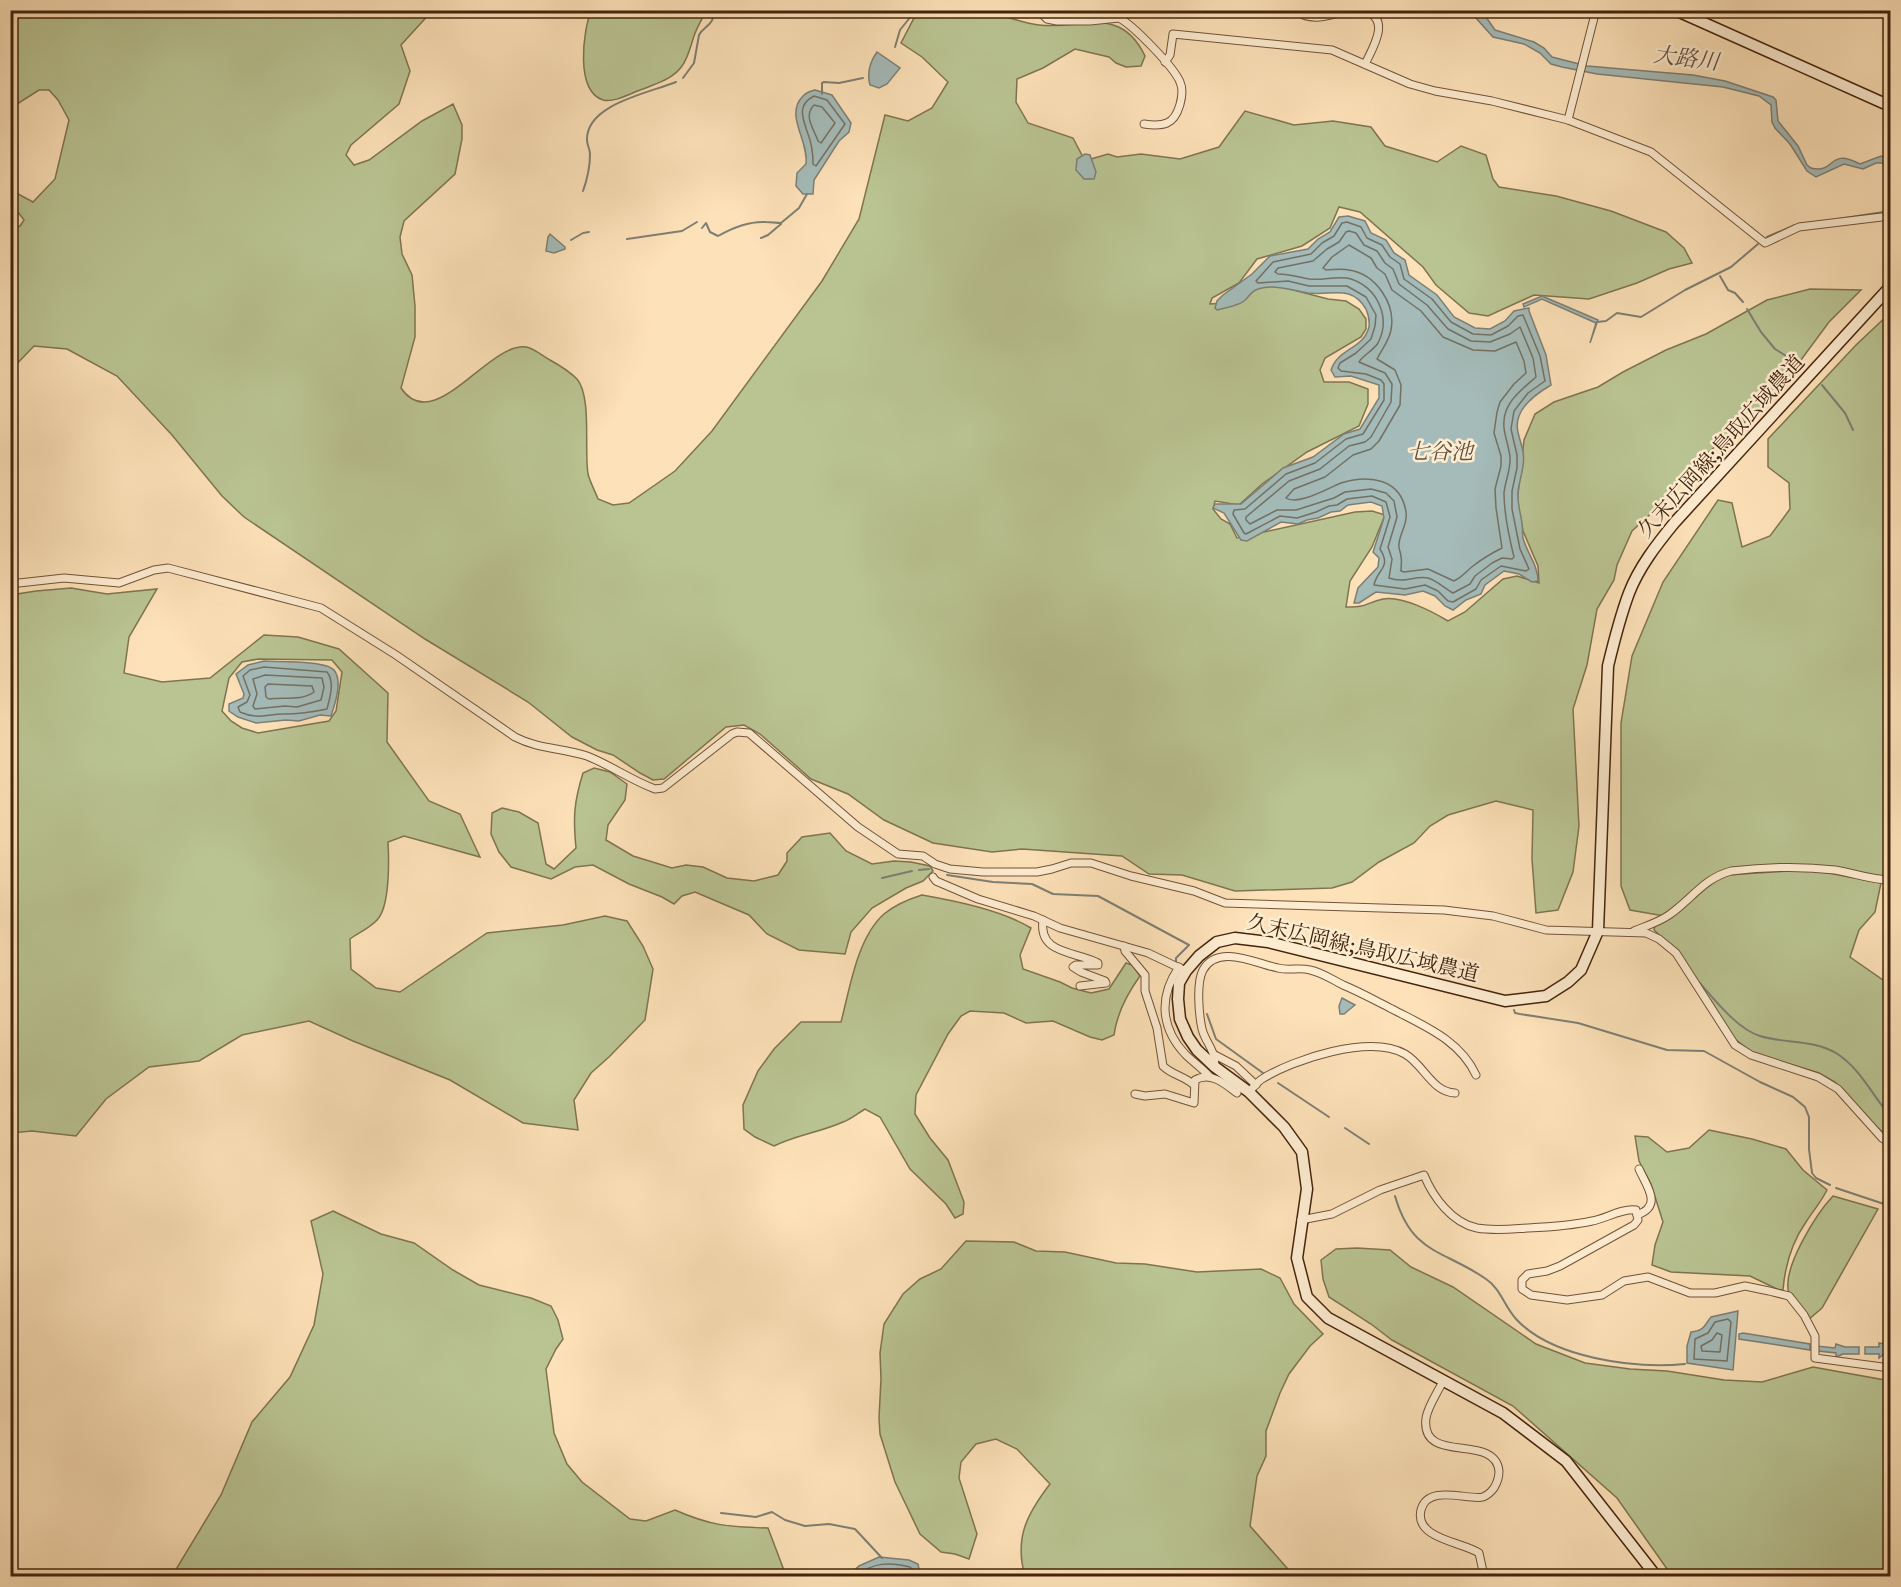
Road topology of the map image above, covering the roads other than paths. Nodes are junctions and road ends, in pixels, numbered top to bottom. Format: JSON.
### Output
{"nodes":[{"id":1,"x":1294,"y":10,"type":"edge"},
{"id":2,"x":1351,"y":10,"type":"edge"},
{"id":3,"x":1362,"y":10,"type":"edge"},
{"id":4,"x":1596,"y":10,"type":"edge"},
{"id":5,"x":1675,"y":10,"type":"edge"},
{"id":6,"x":1044,"y":16,"type":"dead end"},
{"id":7,"x":1165,"y":62,"type":"junction"},
{"id":8,"x":1365,"y":64,"type":"junction"},
{"id":9,"x":1890,"y":106,"type":"edge"},
{"id":10,"x":1568,"y":120,"type":"junction"},
{"id":11,"x":1144,"y":124,"type":"dead end"},
{"id":12,"x":1890,"y":216,"type":"edge"},
{"id":13,"x":1890,"y":287,"type":"edge"},
{"id":14,"x":10,"y":584,"type":"edge"},
{"id":15,"x":933,"y":877,"type":"dead end"},
{"id":16,"x":1890,"y":880,"type":"edge"},
{"id":17,"x":1042,"y":920,"type":"junction"},
{"id":18,"x":1598,"y":931,"type":"junction"},
{"id":19,"x":1632,"y":933,"type":"junction"},
{"id":20,"x":1124,"y":946,"type":"junction"},
{"id":21,"x":1183,"y":969,"type":"junction"},
{"id":22,"x":1080,"y":986,"type":"dead end"},
{"id":23,"x":1215,"y":1054,"type":"junction"},
{"id":24,"x":1212,"y":1072,"type":"junction"},
{"id":25,"x":1476,"y":1075,"type":"dead end"},
{"id":26,"x":1194,"y":1085,"type":"junction"},
{"id":27,"x":1247,"y":1090,"type":"junction"},
{"id":28,"x":1455,"y":1093,"type":"dead end"},
{"id":29,"x":1135,"y":1094,"type":"dead end"},
{"id":30,"x":1890,"y":1143,"type":"edge"},
{"id":31,"x":1639,"y":1169,"type":"dead end"},
{"id":32,"x":1637,"y":1215,"type":"junction"},
{"id":33,"x":1302,"y":1220,"type":"junction"},
{"id":34,"x":1890,"y":1368,"type":"edge"},
{"id":35,"x":1443,"y":1380,"type":"junction"},
{"id":36,"x":1484,"y":1576,"type":"edge"},
{"id":37,"x":1656,"y":1576,"type":"edge"}],
"edges":[{"from":1,"to":2,"type":"street"},
{"from":3,"to":8,"type":"street"},
{"from":4,"to":10,"type":"street"},
{"from":5,"to":9,"type":"street"},
{"from":6,"to":7,"type":"street"},
{"from":7,"to":8,"type":"street"},
{"from":7,"to":11,"type":"street"},
{"from":8,"to":10,"type":"street"},
{"from":10,"to":12,"type":"street"},
{"from":13,"to":18,"type":"street","name":"久末広岡線;鳥取広域農道"},
{"from":14,"to":18,"type":"street"},
{"from":15,"to":17,"type":"street"},
{"from":16,"to":19,"type":"street"},
{"from":17,"to":20,"type":"street"},
{"from":17,"to":22,"type":"street"},
{"from":18,"to":19,"type":"street"},
{"from":18,"to":21,"type":"street","name":"久末広岡線;鳥取広域農道"},
{"from":19,"to":30,"type":"street"},
{"from":20,"to":21,"type":"street"},
{"from":20,"to":26,"type":"street"},
{"from":21,"to":24,"type":"street"},
{"from":23,"to":24,"type":"street"},
{"from":23,"to":25,"type":"street"},
{"from":23,"to":27,"type":"street"},
{"from":24,"to":26,"type":"street"},
{"from":24,"to":27,"type":"street"},
{"from":26,"to":29,"type":"street"},
{"from":27,"to":28,"type":"street"},
{"from":27,"to":33,"type":"street"},
{"from":31,"to":32,"type":"street"},
{"from":32,"to":33,"type":"street"},
{"from":32,"to":34,"type":"street"},
{"from":33,"to":35,"type":"street"},
{"from":35,"to":36,"type":"street"},
{"from":35,"to":37,"type":"street"}]}
